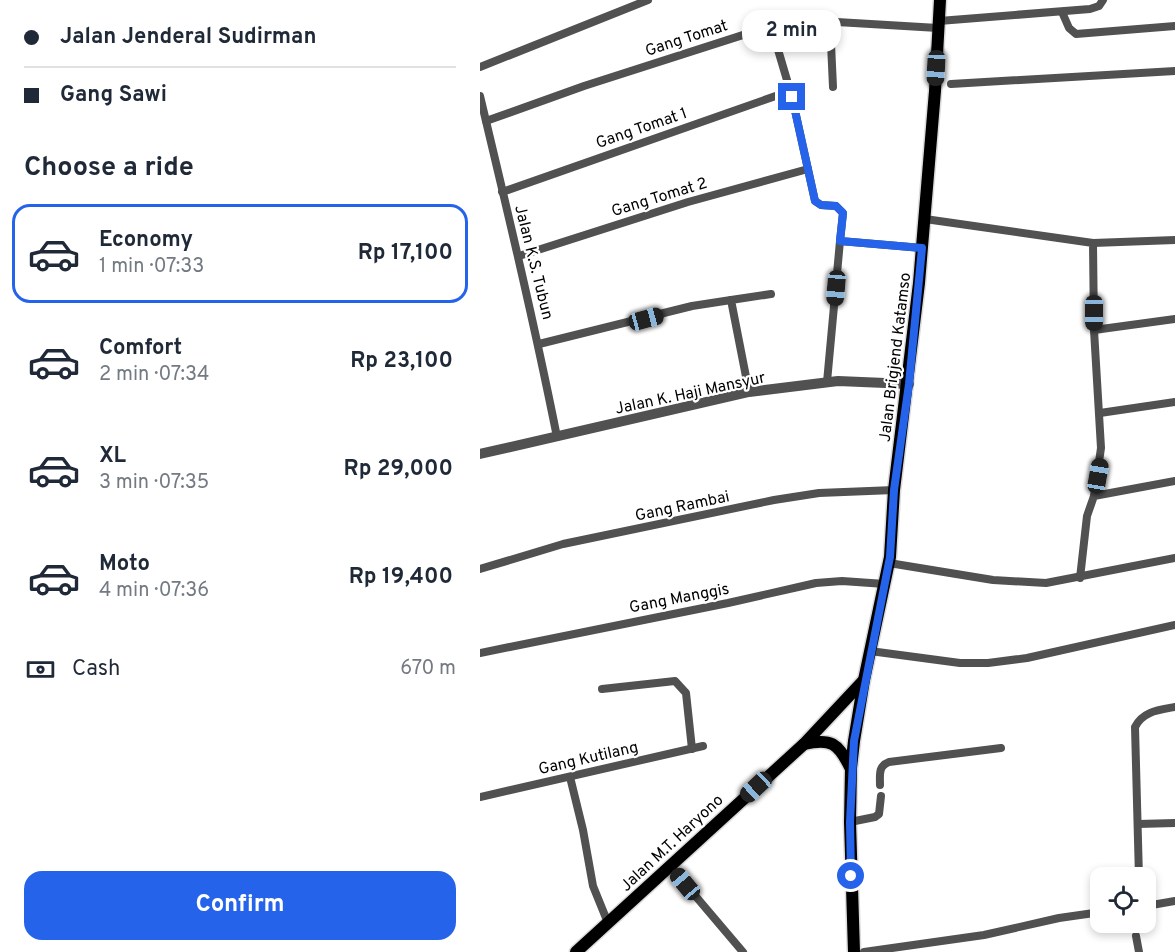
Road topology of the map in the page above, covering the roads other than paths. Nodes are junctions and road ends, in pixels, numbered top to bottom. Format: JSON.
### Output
{"nodes":[{"id":1,"x":648,"y":0,"type":"edge"},
{"id":2,"x":940,"y":0,"type":"edge"},
{"id":3,"x":1103,"y":0,"type":"edge"},
{"id":4,"x":1062,"y":12,"type":"junction"},
{"id":5,"x":830,"y":22,"type":"junction"},
{"id":6,"x":939,"y":25,"type":"junction"},
{"id":7,"x":771,"y":26,"type":"junction"},
{"id":8,"x":1175,"y":26,"type":"edge"},
{"id":9,"x":480,"y":67,"type":"edge"},
{"id":10,"x":1175,"y":71,"type":"edge"},
{"id":11,"x":944,"y":84,"type":"junction"},
{"id":12,"x":833,"y":87,"type":"dead end"},
{"id":13,"x":790,"y":91,"type":"junction"},
{"id":14,"x":480,"y":96,"type":"edge"},
{"id":15,"x":486,"y":121,"type":"junction"},
{"id":16,"x":808,"y":169,"type":"junction"},
{"id":17,"x":502,"y":192,"type":"junction"},
{"id":18,"x":925,"y":219,"type":"junction"},
{"id":19,"x":1175,"y":240,"type":"edge"},
{"id":20,"x":840,"y":241,"type":"junction"},
{"id":21,"x":1093,"y":243,"type":"junction"},
{"id":22,"x":922,"y":248,"type":"junction"},
{"id":23,"x":519,"y":256,"type":"junction"},
{"id":24,"x":771,"y":294,"type":"dead end"},
{"id":25,"x":731,"y":300,"type":"junction"},
{"id":26,"x":1175,"y":319,"type":"edge"},
{"id":27,"x":1094,"y":330,"type":"junction"},
{"id":28,"x":539,"y":344,"type":"junction"},
{"id":29,"x":827,"y":381,"type":"junction"},
{"id":30,"x":909,"y":384,"type":"junction"},
{"id":31,"x":750,"y":392,"type":"junction"},
{"id":32,"x":1175,"y":402,"type":"edge"},
{"id":33,"x":1100,"y":413,"type":"junction"},
{"id":34,"x":557,"y":437,"type":"junction"},
{"id":35,"x":480,"y":454,"type":"edge"},
{"id":36,"x":1175,"y":481,"type":"edge"},
{"id":37,"x":894,"y":490,"type":"junction"},
{"id":38,"x":1094,"y":496,"type":"junction"},
{"id":39,"x":1175,"y":558,"type":"edge"},
{"id":40,"x":889,"y":563,"type":"junction"},
{"id":41,"x":480,"y":569,"type":"edge"},
{"id":42,"x":1080,"y":578,"type":"junction"},
{"id":43,"x":885,"y":584,"type":"junction"},
{"id":44,"x":1175,"y":626,"type":"edge"},
{"id":45,"x":870,"y":651,"type":"junction"},
{"id":46,"x":480,"y":653,"type":"edge"},
{"id":47,"x":864,"y":680,"type":"junction"},
{"id":48,"x":602,"y":689,"type":"dead end"},
{"id":49,"x":1175,"y":707,"type":"edge"},
{"id":50,"x":804,"y":744,"type":"junction"},
{"id":51,"x":703,"y":746,"type":"dead end"},
{"id":52,"x":1001,"y":748,"type":"dead end"},
{"id":53,"x":692,"y":749,"type":"junction"},
{"id":54,"x":851,"y":768,"type":"junction"},
{"id":55,"x":570,"y":777,"type":"junction"},
{"id":56,"x":880,"y":785,"type":"dead end"},
{"id":57,"x":480,"y":796,"type":"edge"},
{"id":58,"x":881,"y":796,"type":"dead end"},
{"id":59,"x":850,"y":822,"type":"junction"},
{"id":60,"x":1175,"y":823,"type":"edge"},
{"id":61,"x":1138,"y":824,"type":"junction"},
{"id":62,"x":670,"y":866,"type":"junction"},
{"id":63,"x":1139,"y":867,"type":"edge"},
{"id":64,"x":1175,"y":901,"type":"edge"},
{"id":65,"x":1156,"y":904,"type":"edge"},
{"id":66,"x":1090,"y":914,"type":"edge"},
{"id":67,"x":608,"y":923,"type":"junction"},
{"id":68,"x":1136,"y":936,"type":"dead end"},
{"id":69,"x":576,"y":952,"type":"edge"},
{"id":70,"x":743,"y":952,"type":"edge"},
{"id":71,"x":854,"y":952,"type":"edge"},
{"id":72,"x":864,"y":952,"type":"edge"},
{"id":73,"x":1139,"y":952,"type":"edge"}],
"edges":[{"from":1,"to":9,"type":"street"},
{"from":2,"to":6,"type":"main road","name":"Jalan Brigjend Katamso"},
{"from":3,"to":4,"type":"street","name":"Gang Tomat"},
{"from":4,"to":6,"type":"street","name":"Gang Tomat"},
{"from":4,"to":8,"type":"street"},
{"from":5,"to":6,"type":"street","name":"Gang Tomat"},
{"from":5,"to":7,"type":"street","name":"Gang Tomat"},
{"from":5,"to":12,"type":"street"},
{"from":6,"to":11,"type":"main road","name":"Jalan Brigjend Katamso"},
{"from":7,"to":13,"type":"street"},
{"from":7,"to":15,"type":"street","name":"Gang Tomat"},
{"from":10,"to":11,"type":"street"},
{"from":11,"to":18,"type":"main road","name":"Jalan Brigjend Katamso"},
{"from":13,"to":16,"type":"street"},
{"from":13,"to":17,"type":"street","name":"Gang Tomat 1"},
{"from":14,"to":15,"type":"street","name":"Jalan K.S. Tubun"},
{"from":15,"to":17,"type":"street","name":"Jalan K.S. Tubun"},
{"from":16,"to":20,"type":"street"},
{"from":16,"to":23,"type":"street","name":"Gang Tomat 2"},
{"from":17,"to":23,"type":"street","name":"Jalan K.S. Tubun"},
{"from":18,"to":21,"type":"street"},
{"from":18,"to":22,"type":"main road","name":"Jalan Brigjend Katamso"},
{"from":19,"to":21,"type":"street"},
{"from":20,"to":22,"type":"street"},
{"from":20,"to":29,"type":"street"},
{"from":21,"to":27,"type":"street"},
{"from":22,"to":30,"type":"main road","name":"Jalan Brigjend Katamso"},
{"from":23,"to":28,"type":"street","name":"Jalan K.S. Tubun"},
{"from":24,"to":25,"type":"street"},
{"from":25,"to":28,"type":"street"},
{"from":25,"to":31,"type":"street"},
{"from":26,"to":27,"type":"street"},
{"from":27,"to":33,"type":"street"},
{"from":28,"to":34,"type":"street","name":"Jalan K.S. Tubun"},
{"from":29,"to":30,"type":"street","name":"Jalan K. Haji Mansyur"},
{"from":29,"to":31,"type":"street","name":"Jalan K. Haji Mansyur"},
{"from":30,"to":37,"type":"main road","name":"Jalan Brigjend Katamso"},
{"from":31,"to":34,"type":"street","name":"Jalan K. Haji Mansyur"},
{"from":32,"to":33,"type":"street"},
{"from":33,"to":38,"type":"street"},
{"from":34,"to":35,"type":"street","name":"Jalan K. Haji Mansyur"},
{"from":36,"to":38,"type":"street"},
{"from":37,"to":40,"type":"main road","name":"Jalan Brigjend Katamso"},
{"from":37,"to":41,"type":"street","name":"Gang Rambai"},
{"from":38,"to":42,"type":"street"},
{"from":39,"to":42,"type":"street"},
{"from":40,"to":42,"type":"street"},
{"from":40,"to":43,"type":"main road","name":"Jalan Brigjend Katamso"},
{"from":43,"to":45,"type":"main road","name":"Jalan Brigjend Katamso"},
{"from":43,"to":46,"type":"street","name":"Gang Manggis"},
{"from":44,"to":45,"type":"street"},
{"from":45,"to":47,"type":"main road","name":"Jalan Brigjend Katamso"},
{"from":47,"to":50,"type":"main road","name":"Jalan M.T. Haryono"},
{"from":47,"to":54,"type":"main road","name":"Jalan Brigjend Katamso"},
{"from":48,"to":53,"type":"street"},
{"from":49,"to":61,"type":"street"},
{"from":50,"to":54,"type":"main road"},
{"from":50,"to":62,"type":"main road","name":"Jalan M.T. Haryono"},
{"from":51,"to":53,"type":"street","name":"Gang Kutilang"},
{"from":52,"to":56,"type":"street"},
{"from":53,"to":55,"type":"street","name":"Gang Kutilang"},
{"from":54,"to":59,"type":"main road","name":"Jalan Brigjend Katamso"},
{"from":55,"to":57,"type":"street","name":"Gang Kutilang"},
{"from":55,"to":67,"type":"street"},
{"from":58,"to":59,"type":"street"},
{"from":59,"to":71,"type":"main road","name":"Jalan Brigjend Katamso"},
{"from":60,"to":61,"type":"street"},
{"from":61,"to":63,"type":"street"},
{"from":62,"to":67,"type":"main road","name":"Jalan M.T. Haryono"},
{"from":62,"to":70,"type":"street"},
{"from":64,"to":65,"type":"street"},
{"from":66,"to":72,"type":"street"},
{"from":67,"to":69,"type":"main road","name":"Jalan M.T. Haryono"},
{"from":68,"to":73,"type":"street"}]}
